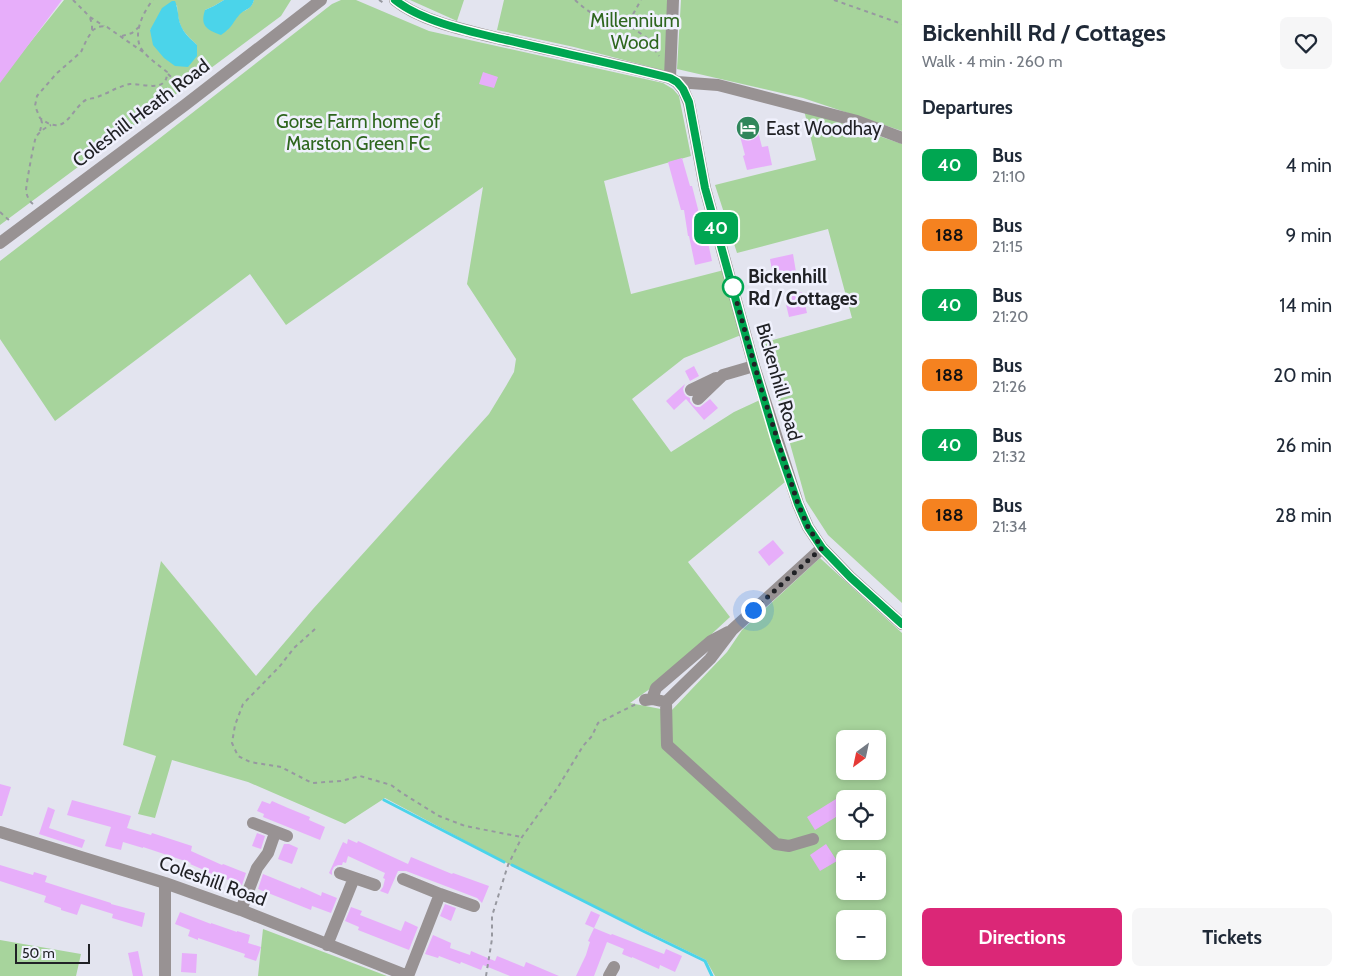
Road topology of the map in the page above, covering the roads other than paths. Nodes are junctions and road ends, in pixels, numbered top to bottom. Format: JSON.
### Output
{"nodes":[{"id":1,"x":313,"y":0,"type":"edge"},
{"id":2,"x":321,"y":0,"type":"edge"},
{"id":3,"x":395,"y":0,"type":"edge"},
{"id":4,"x":673,"y":0,"type":"edge"},
{"id":5,"x":304,"y":12,"type":"junction"},
{"id":6,"x":674,"y":80,"type":"junction"},
{"id":7,"x":902,"y":138,"type":"edge"},
{"id":8,"x":0,"y":243,"type":"edge"},
{"id":9,"x":754,"y":366,"type":"junction"},
{"id":10,"x":694,"y":394,"type":"dead end"},
{"id":11,"x":822,"y":548,"type":"junction"},
{"id":12,"x":902,"y":624,"type":"edge"},
{"id":13,"x":732,"y":630,"type":"junction"},
{"id":14,"x":666,"y":702,"type":"junction"},
{"id":15,"x":253,"y":824,"type":"dead end"},
{"id":16,"x":0,"y":832,"type":"edge"},
{"id":17,"x":813,"y":839,"type":"dead end"},
{"id":18,"x":340,"y":873,"type":"dead end"},
{"id":19,"x":354,"y":878,"type":"junction"},
{"id":20,"x":403,"y":879,"type":"dead end"},
{"id":21,"x":165,"y":883,"type":"junction"},
{"id":22,"x":375,"y":885,"type":"dead end"},
{"id":23,"x":440,"y":894,"type":"junction"},
{"id":24,"x":474,"y":906,"type":"dead end"},
{"id":25,"x":241,"y":910,"type":"junction"},
{"id":26,"x":327,"y":944,"type":"junction"},
{"id":27,"x":165,"y":976,"type":"edge"},
{"id":28,"x":408,"y":976,"type":"edge"}],
"edges":[{"from":1,"to":5,"type":"street","name":"Coleshill Heath Road"},
{"from":2,"to":5,"type":"street","name":"Coleshill Heath Road"},
{"from":3,"to":6,"type":"street"},
{"from":4,"to":6,"type":"street"},
{"from":5,"to":8,"type":"street","name":"Coleshill Heath Road"},
{"from":6,"to":7,"type":"street"},
{"from":6,"to":9,"type":"street","name":"Bickenhill Road"},
{"from":9,"to":10,"type":"street"},
{"from":9,"to":11,"type":"street","name":"Bickenhill Road"},
{"from":11,"to":12,"type":"street","name":"Bickenhill Road"},
{"from":11,"to":13,"type":"street"},
{"from":13,"to":14,"type":"street"},
{"from":13,"to":14,"type":"street"},
{"from":14,"to":17,"type":"street"},
{"from":15,"to":25,"type":"street"},
{"from":16,"to":21,"type":"street","name":"Coleshill Road"},
{"from":18,"to":19,"type":"street"},
{"from":19,"to":22,"type":"street"},
{"from":19,"to":26,"type":"street"},
{"from":20,"to":23,"type":"street"},
{"from":21,"to":25,"type":"street","name":"Coleshill Road"},
{"from":21,"to":27,"type":"street"},
{"from":23,"to":24,"type":"street"},
{"from":23,"to":28,"type":"street"},
{"from":25,"to":26,"type":"street","name":"Coleshill Road"},
{"from":26,"to":28,"type":"street","name":"Coleshill Road"}]}
